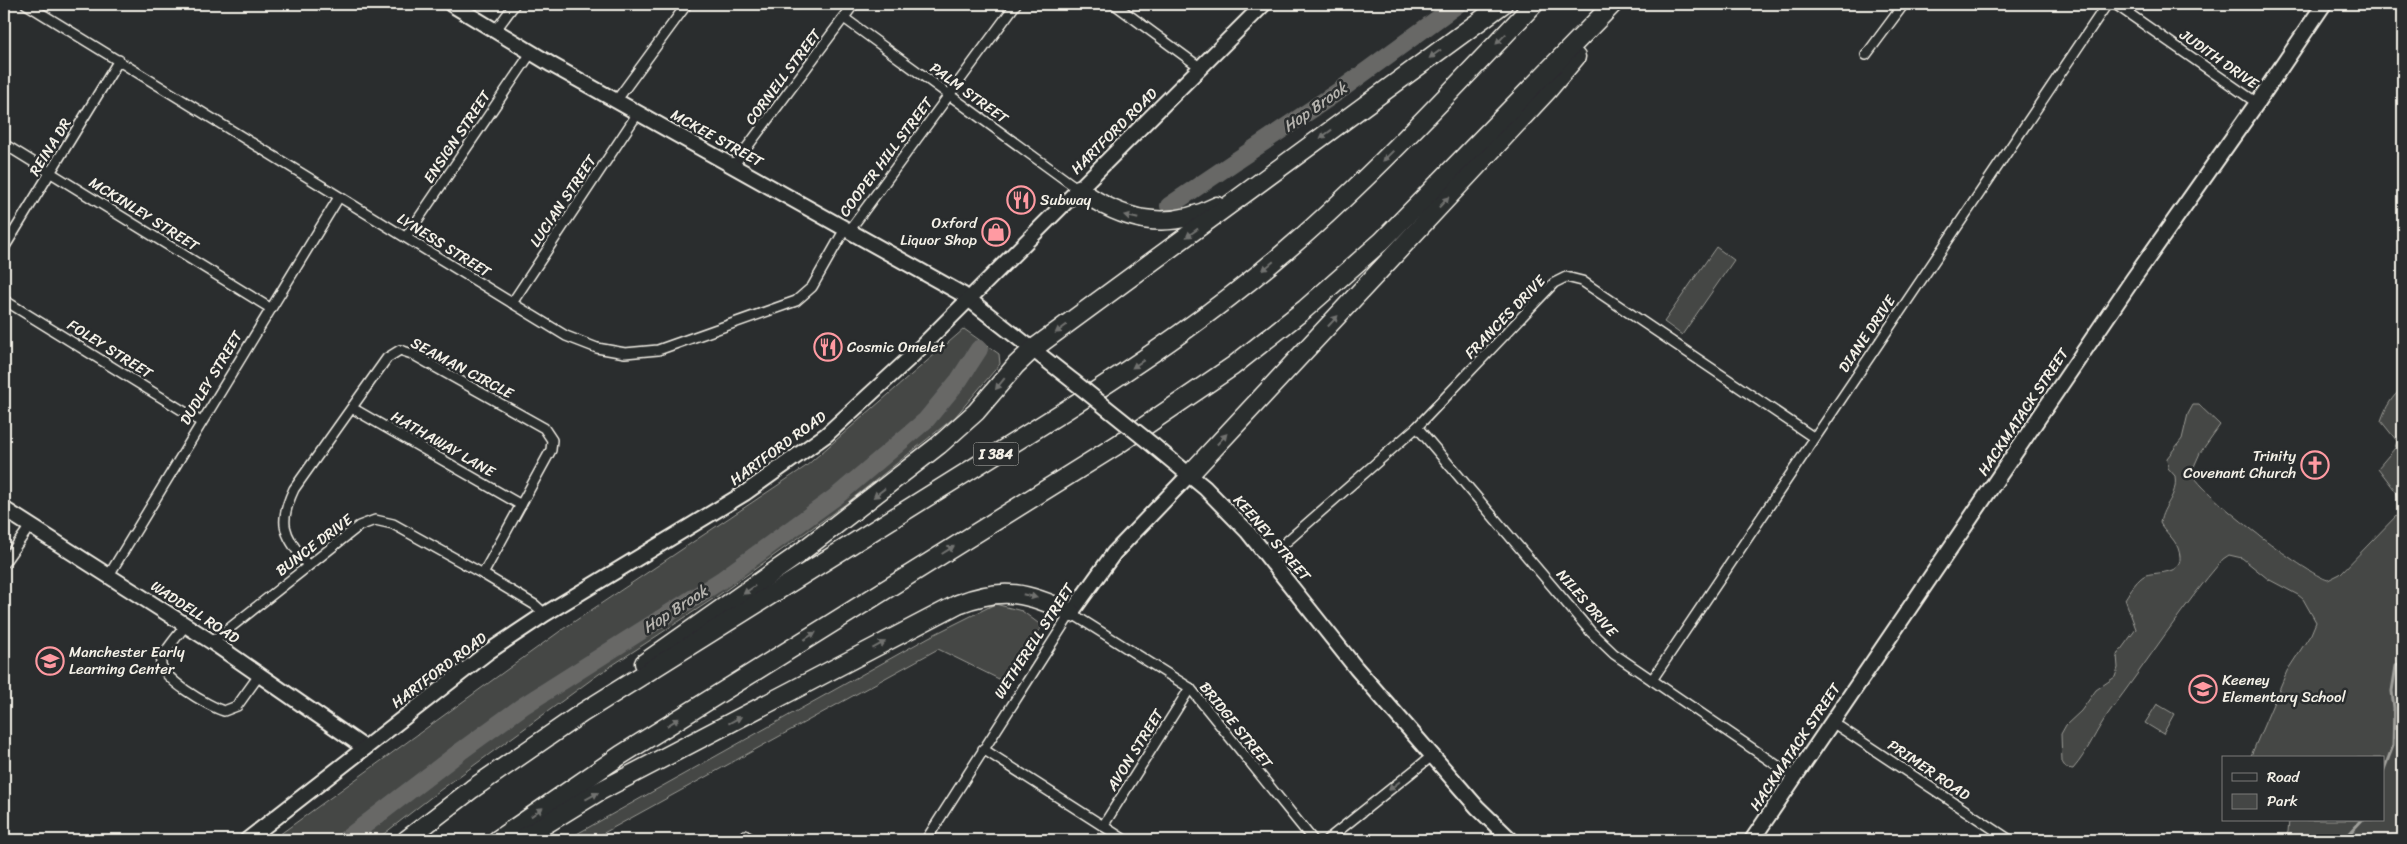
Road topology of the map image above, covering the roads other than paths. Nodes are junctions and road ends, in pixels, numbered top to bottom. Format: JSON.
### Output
{"nodes":[{"id":1,"x":26,"y":4,"type":"edge"},
{"id":2,"x":451,"y":4,"type":"edge"},
{"id":3,"x":515,"y":4,"type":"edge"},
{"id":4,"x":688,"y":4,"type":"edge"},
{"id":5,"x":854,"y":4,"type":"edge"},
{"id":6,"x":1016,"y":4,"type":"edge"},
{"id":7,"x":1114,"y":4,"type":"edge"},
{"id":8,"x":1264,"y":4,"type":"edge"},
{"id":9,"x":1502,"y":4,"type":"edge"},
{"id":10,"x":1534,"y":4,"type":"edge"},
{"id":11,"x":1904,"y":4,"type":"edge"},
{"id":12,"x":2107,"y":4,"type":"edge"},
{"id":13,"x":2115,"y":4,"type":"edge"},
{"id":14,"x":2324,"y":4,"type":"edge"},
{"id":15,"x":1612,"y":5,"type":"edge"},
{"id":16,"x":844,"y":18,"type":"junction"},
{"id":17,"x":495,"y":31,"type":"junction"},
{"id":18,"x":531,"y":53,"type":"junction"},
{"id":19,"x":1866,"y":56,"type":"dead end"},
{"id":20,"x":119,"y":60,"type":"junction"},
{"id":21,"x":1201,"y":68,"type":"junction"},
{"id":22,"x":950,"y":96,"type":"junction"},
{"id":23,"x":616,"y":101,"type":"junction"},
{"id":24,"x":2257,"y":103,"type":"junction"},
{"id":25,"x":638,"y":113,"type":"junction"},
{"id":26,"x":4,"y":144,"type":"edge"},
{"id":27,"x":733,"y":166,"type":"junction"},
{"id":28,"x":51,"y":172,"type":"junction"},
{"id":29,"x":1273,"y":173,"type":"junction"},
{"id":30,"x":1078,"y":190,"type":"junction"},
{"id":31,"x":339,"y":197,"type":"junction"},
{"id":32,"x":847,"y":230,"type":"junction"},
{"id":33,"x":406,"y":237,"type":"junction"},
{"id":34,"x":4,"y":248,"type":"edge"},
{"id":35,"x":969,"y":299,"type":"junction"},
{"id":36,"x":4,"y":300,"type":"edge"},
{"id":37,"x":512,"y":303,"type":"junction"},
{"id":38,"x":270,"y":308,"type":"junction"},
{"id":39,"x":1033,"y":349,"type":"junction"},
{"id":40,"x":352,"y":408,"type":"junction"},
{"id":41,"x":201,"y":422,"type":"junction"},
{"id":42,"x":1417,"y":427,"type":"junction"},
{"id":43,"x":1813,"y":437,"type":"junction"},
{"id":44,"x":1189,"y":475,"type":"junction"},
{"id":45,"x":521,"y":505,"type":"junction"},
{"id":46,"x":4,"y":509,"type":"edge"},
{"id":47,"x":30,"y":526,"type":"junction"},
{"id":48,"x":1268,"y":556,"type":"junction"},
{"id":49,"x":4,"y":563,"type":"edge"},
{"id":50,"x":308,"y":566,"type":"junction"},
{"id":51,"x":483,"y":574,"type":"junction"},
{"id":52,"x":109,"y":575,"type":"junction"},
{"id":53,"x":1071,"y":613,"type":"junction"},
{"id":54,"x":545,"y":614,"type":"junction"},
{"id":55,"x":186,"y":625,"type":"junction"},
{"id":56,"x":212,"y":642,"type":"junction"},
{"id":57,"x":260,"y":674,"type":"junction"},
{"id":58,"x":1652,"y":680,"type":"junction"},
{"id":59,"x":1190,"y":688,"type":"junction"},
{"id":60,"x":610,"y":696,"type":"junction"},
{"id":61,"x":1832,"y":722,"type":"junction"},
{"id":62,"x":365,"y":748,"type":"junction"},
{"id":63,"x":983,"y":748,"type":"junction"},
{"id":64,"x":1432,"y":756,"type":"junction"},
{"id":65,"x":1794,"y":777,"type":"junction"},
{"id":66,"x":1103,"y":826,"type":"junction"},
{"id":67,"x":1508,"y":839,"type":"edge"},
{"id":68,"x":247,"y":840,"type":"edge"},
{"id":69,"x":406,"y":840,"type":"edge"},
{"id":70,"x":497,"y":840,"type":"edge"},
{"id":71,"x":520,"y":840,"type":"edge"},
{"id":72,"x":926,"y":840,"type":"edge"},
{"id":73,"x":1125,"y":840,"type":"edge"},
{"id":74,"x":1313,"y":840,"type":"edge"},
{"id":75,"x":1326,"y":840,"type":"edge"},
{"id":76,"x":1752,"y":840,"type":"edge"},
{"id":77,"x":2010,"y":840,"type":"edge"}],
"edges":[{"from":1,"to":20,"type":"street","name":"LYNESS STREET"},
{"from":2,"to":17,"type":"main road","name":"MCKEE STREET"},
{"from":3,"to":17,"type":"street"},
{"from":4,"to":23,"type":"street"},
{"from":5,"to":16,"type":"street","name":"CORNELL STREET"},
{"from":6,"to":22,"type":"street","name":"COOPER HILL STREET"},
{"from":7,"to":21,"type":"street"},
{"from":8,"to":21,"type":"main road","name":"HARTFORD ROAD"},
{"from":9,"to":29,"type":"highway","one_way":true},
{"from":10,"to":60,"type":"highway","number":"I 384","one_way":true},
{"from":11,"to":19,"type":"street"},
{"from":12,"to":43,"type":"street","name":"DIANE DRIVE"},
{"from":13,"to":24,"type":"street","name":"JUDITH DRIVE"},
{"from":14,"to":24,"type":"main road","name":"HACKMATACK STREET"},
{"from":44,"to":15,"type":"highway","one_way":true},
{"from":70,"to":15,"type":"highway","one_way":true},
{"from":16,"to":22,"type":"street","name":"PALM STREET"},
{"from":16,"to":27,"type":"street","name":"CORNELL STREET"},
{"from":17,"to":18,"type":"main road","name":"MCKEE STREET"},
{"from":18,"to":23,"type":"main road","name":"MCKEE STREET"},
{"from":18,"to":33,"type":"street","name":"ENSIGN STREET"},
{"from":20,"to":28,"type":"street","name":"REINA DR"},
{"from":20,"to":31,"type":"street","name":"LYNESS STREET"},
{"from":21,"to":30,"type":"main road","name":"HARTFORD ROAD"},
{"from":22,"to":30,"type":"street","name":"PALM STREET"},
{"from":22,"to":32,"type":"street","name":"COOPER HILL STREET"},
{"from":23,"to":25,"type":"main road","name":"MCKEE STREET"},
{"from":24,"to":61,"type":"main road","name":"HACKMATACK STREET"},
{"from":25,"to":27,"type":"main road","name":"MCKEE STREET"},
{"from":25,"to":37,"type":"street","name":"LUCIAN STREET"},
{"from":26,"to":28,"type":"street","name":"MCKINLEY STREET"},
{"from":27,"to":32,"type":"main road","name":"MCKEE STREET"},
{"from":28,"to":34,"type":"street","name":"REINA DR"},
{"from":28,"to":38,"type":"street","name":"MCKINLEY STREET"},
{"from":29,"to":30,"type":"highway","one_way":true},
{"from":29,"to":39,"type":"highway","one_way":true},
{"from":30,"to":35,"type":"main road","name":"HARTFORD ROAD"},
{"from":31,"to":33,"type":"street","name":"LYNESS STREET"},
{"from":31,"to":38,"type":"street","name":"DUDLEY STREET"},
{"from":32,"to":35,"type":"main road","name":"MCKEE STREET"},
{"from":32,"to":37,"type":"street","name":"LYNESS STREET"},
{"from":33,"to":37,"type":"street","name":"LYNESS STREET"},
{"from":35,"to":39,"type":"main road","name":"KEENEY STREET"},
{"from":35,"to":54,"type":"main road","name":"HARTFORD ROAD"},
{"from":36,"to":41,"type":"street","name":"FOLEY STREET"},
{"from":38,"to":41,"type":"street","name":"DUDLEY STREET"},
{"from":39,"to":44,"type":"main road","name":"KEENEY STREET","bridge":true},
{"from":39,"to":60,"type":"highway","one_way":true},
{"from":40,"to":45,"type":"street","name":"HATHAWAY LANE"},
{"from":40,"to":45,"type":"street","name":"SEAMAN CIRCLE"},
{"from":40,"to":50,"type":"street","name":"SEAMAN CIRCLE"},
{"from":41,"to":52,"type":"street","name":"DUDLEY STREET"},
{"from":42,"to":43,"type":"street","name":"FRANCES DRIVE"},
{"from":42,"to":48,"type":"street","name":"FRANCES DRIVE"},
{"from":42,"to":58,"type":"street","name":"NILES DRIVE"},
{"from":43,"to":58,"type":"street","name":"DIANE DRIVE"},
{"from":44,"to":48,"type":"main road","name":"KEENEY STREET"},
{"from":44,"to":53,"type":"main road","name":"WETHERELL STREET"},
{"from":45,"to":51,"type":"street","name":"SEAMAN CIRCLE"},
{"from":46,"to":47,"type":"main road","name":"WADDELL ROAD"},
{"from":47,"to":49,"type":"street"},
{"from":47,"to":52,"type":"main road","name":"WADDELL ROAD"},
{"from":48,"to":64,"type":"main road","name":"KEENEY STREET"},
{"from":50,"to":51,"type":"street","name":"BUNCE DRIVE"},
{"from":50,"to":56,"type":"street","name":"BUNCE DRIVE"},
{"from":51,"to":54,"type":"street","name":"BUNCE DRIVE"},
{"from":52,"to":55,"type":"main road","name":"WADDELL ROAD"},
{"from":53,"to":59,"type":"street","name":"BRIDGE STREET"},
{"from":53,"to":63,"type":"street","name":"WETHERELL STREET"},
{"from":71,"to":53,"type":"highway","one_way":true},
{"from":54,"to":62,"type":"main road","name":"HARTFORD ROAD"},
{"from":55,"to":56,"type":"main road","name":"WADDELL ROAD"},
{"from":55,"to":57,"type":"street"},
{"from":56,"to":57,"type":"main road","name":"WADDELL ROAD"},
{"from":57,"to":62,"type":"main road","name":"WADDELL ROAD"},
{"from":58,"to":65,"type":"street","name":"NILES DRIVE"},
{"from":59,"to":66,"type":"street","name":"AVON STREET"},
{"from":59,"to":74,"type":"street","name":"BRIDGE STREET"},
{"from":60,"to":69,"type":"highway","number":"I 384"},
{"from":61,"to":65,"type":"main road","name":"HACKMATACK STREET"},
{"from":61,"to":77,"type":"street","name":"PRIMER ROAD"},
{"from":62,"to":68,"type":"main road","name":"HARTFORD ROAD"},
{"from":63,"to":66,"type":"street"},
{"from":63,"to":72,"type":"street","name":"WETHERELL STREET"},
{"from":64,"to":67,"type":"main road","name":"KEENEY STREET"},
{"from":64,"to":75,"type":"street","one_way":true},
{"from":65,"to":76,"type":"main road","name":"HACKMATACK STREET"},
{"from":66,"to":73,"type":"street"}]}
